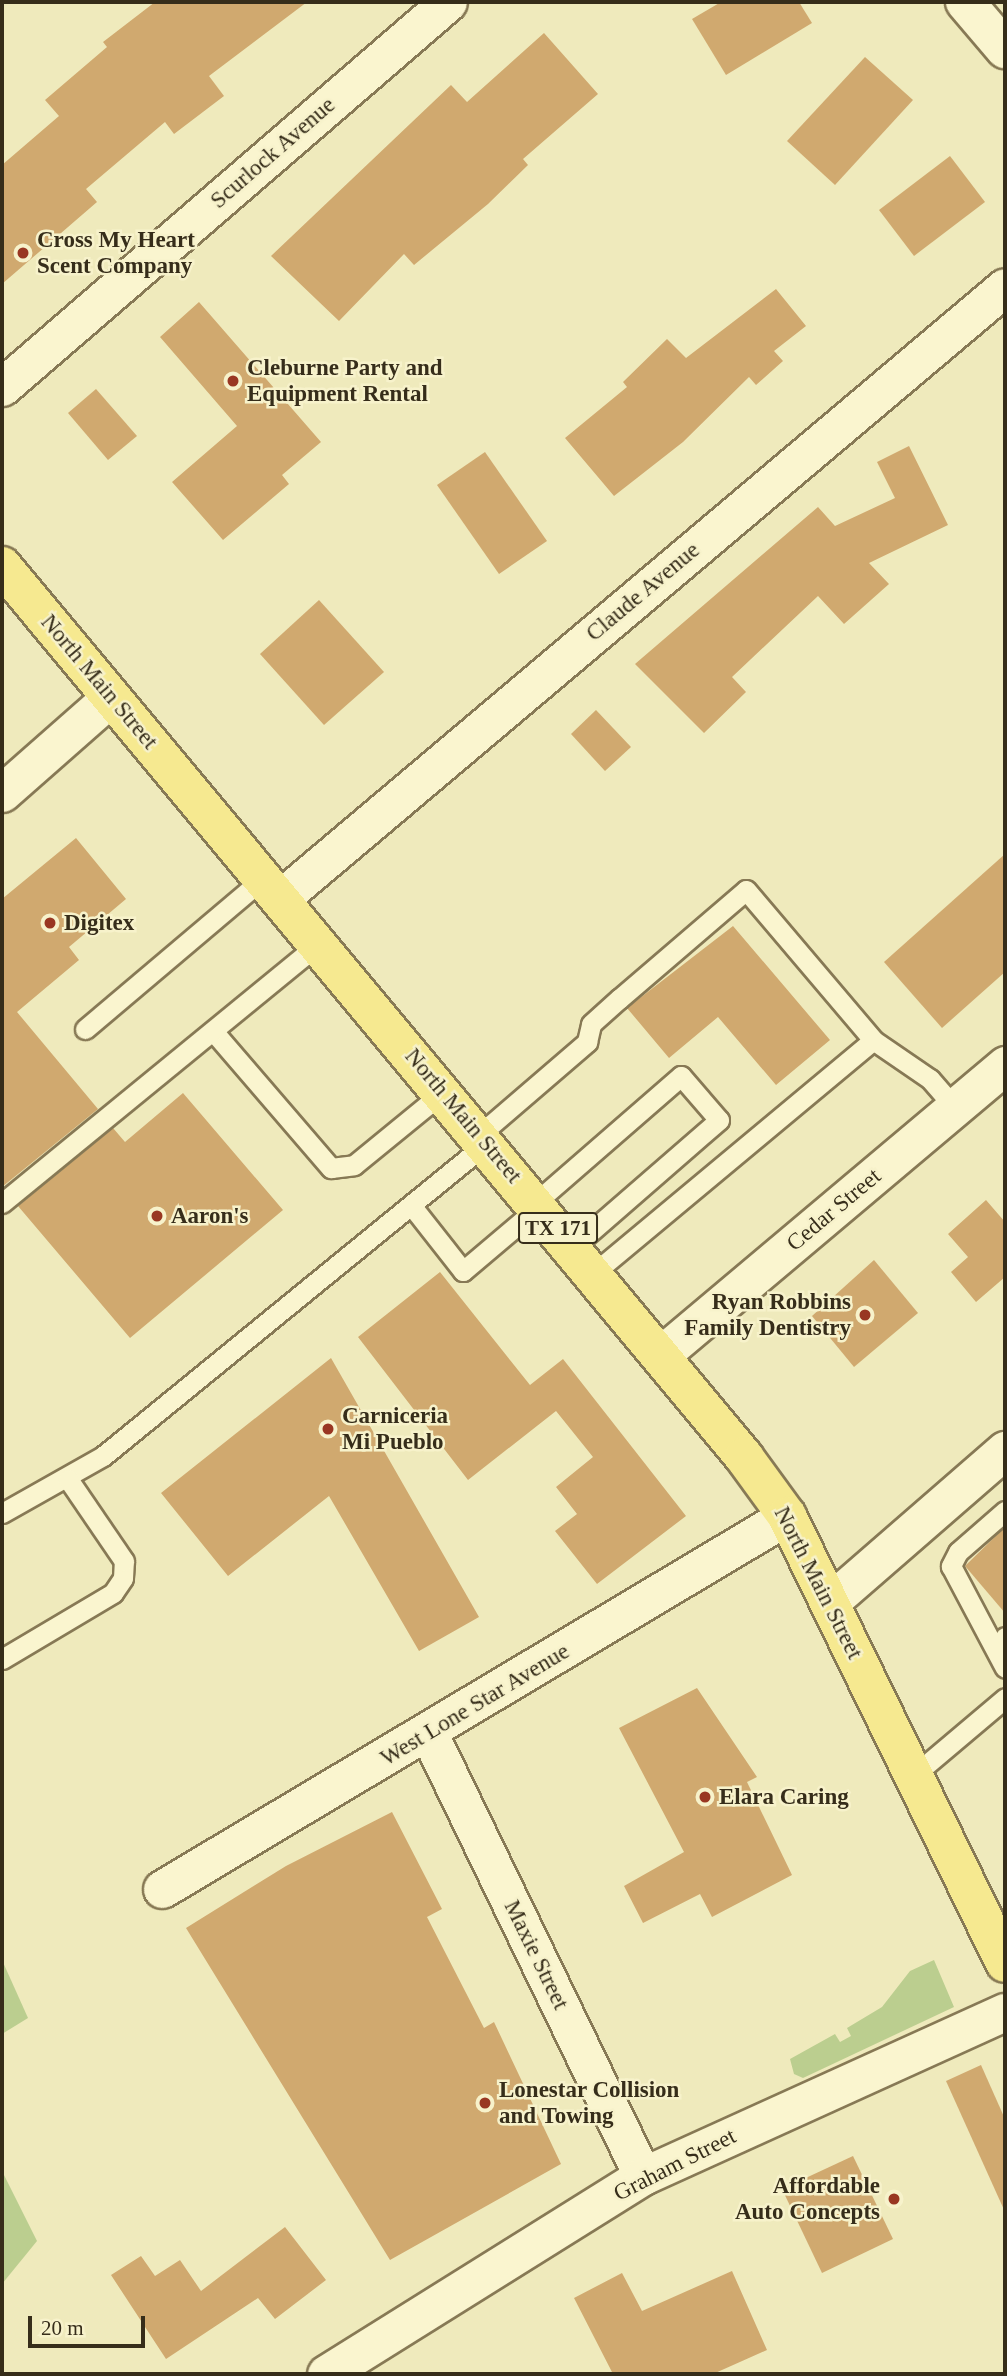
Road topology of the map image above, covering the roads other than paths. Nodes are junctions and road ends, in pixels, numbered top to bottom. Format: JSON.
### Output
{"nodes":[{"id":1,"x":448,"y":2,"type":"edge"},
{"id":2,"x":965,"y":2,"type":"edge"},
{"id":3,"x":1005,"y":50,"type":"edge"},
{"id":4,"x":1005,"y":287,"type":"edge"},
{"id":5,"x":2,"y":387,"type":"edge"},
{"id":6,"x":2,"y":566,"type":"edge"},
{"id":7,"x":111,"y":697,"type":"junction"},
{"id":8,"x":2,"y":793,"type":"edge"},
{"id":9,"x":273,"y":888,"type":"junction"},
{"id":10,"x":319,"y":944,"type":"junction"},
{"id":11,"x":85,"y":1029,"type":"dead end"},
{"id":12,"x":213,"y":1031,"type":"junction"},
{"id":13,"x":873,"y":1040,"type":"junction"},
{"id":14,"x":1005,"y":1065,"type":"edge"},
{"id":15,"x":442,"y":1093,"type":"junction"},
{"id":16,"x":956,"y":1108,"type":"junction"},
{"id":17,"x":483,"y":1140,"type":"junction"},
{"id":18,"x":2,"y":1203,"type":"edge"},
{"id":19,"x":538,"y":1204,"type":"junction"},
{"id":20,"x":411,"y":1206,"type":"junction"},
{"id":21,"x":585,"y":1259,"type":"junction"},
{"id":22,"x":662,"y":1354,"type":"junction"},
{"id":23,"x":1005,"y":1450,"type":"edge"},
{"id":24,"x":68,"y":1479,"type":"junction"},
{"id":25,"x":1005,"y":1511,"type":"edge"},
{"id":26,"x":2,"y":1513,"type":"edge"},
{"id":27,"x":787,"y":1516,"type":"junction"},
{"id":28,"x":830,"y":1602,"type":"junction"},
{"id":29,"x":2,"y":1659,"type":"edge"},
{"id":30,"x":1005,"y":1668,"type":"edge"},
{"id":31,"x":1005,"y":1698,"type":"edge"},
{"id":32,"x":429,"y":1734,"type":"junction"},
{"id":33,"x":914,"y":1775,"type":"junction"},
{"id":34,"x":162,"y":1889,"type":"dead end"},
{"id":35,"x":1005,"y":1963,"type":"edge"},
{"id":36,"x":1005,"y":2011,"type":"edge"},
{"id":37,"x":643,"y":2176,"type":"junction"},
{"id":38,"x":326,"y":2374,"type":"edge"}],
"edges":[{"from":1,"to":5,"type":"street","name":"Scurlock Avenue"},
{"from":2,"to":3,"type":"street"},
{"from":4,"to":9,"type":"street","name":"Claude Avenue"},
{"from":6,"to":7,"type":"main road","name":"North Main Street","number":"TX 171"},
{"from":7,"to":8,"type":"street"},
{"from":7,"to":9,"type":"main road","name":"North Main Street","number":"TX 171"},
{"from":9,"to":10,"type":"main road","name":"North Main Street","number":"TX 171"},
{"from":9,"to":11,"type":"lane"},
{"from":10,"to":12,"type":"lane"},
{"from":10,"to":15,"type":"main road","name":"North Main Street","number":"TX 171"},
{"from":12,"to":15,"type":"lane"},
{"from":12,"to":18,"type":"lane"},
{"from":13,"to":16,"type":"lane"},
{"from":13,"to":17,"type":"lane"},
{"from":13,"to":21,"type":"lane"},
{"from":14,"to":16,"type":"street","name":"Cedar Street"},
{"from":15,"to":17,"type":"main road","name":"North Main Street","number":"TX 171"},
{"from":16,"to":22,"type":"street","name":"Cedar Street"},
{"from":17,"to":19,"type":"main road","name":"North Main Street","number":"TX 171"},
{"from":17,"to":20,"type":"lane"},
{"from":19,"to":20,"type":"lane"},
{"from":19,"to":21,"type":"main road","name":"North Main Street","number":"TX 171"},
{"from":19,"to":21,"type":"lane"},
{"from":20,"to":24,"type":"lane"},
{"from":21,"to":22,"type":"main road","name":"North Main Street","number":"TX 171"},
{"from":22,"to":27,"type":"main road","name":"North Main Street","number":"TX 171"},
{"from":23,"to":28,"type":"street"},
{"from":24,"to":26,"type":"lane"},
{"from":24,"to":29,"type":"lane"},
{"from":25,"to":30,"type":"lane"},
{"from":27,"to":28,"type":"main road","name":"North Main Street","number":"TX 171"},
{"from":27,"to":32,"type":"street","name":"West Lone Star Avenue"},
{"from":28,"to":33,"type":"main road","name":"North Main Street","number":"TX 171"},
{"from":31,"to":33,"type":"lane"},
{"from":32,"to":34,"type":"street","name":"West Lone Star Avenue"},
{"from":32,"to":37,"type":"street","name":"Maxie Street"},
{"from":33,"to":35,"type":"main road","name":"North Main Street","number":"TX 171"},
{"from":36,"to":37,"type":"street","name":"Graham Street"},
{"from":37,"to":38,"type":"street","name":"Graham Street"}]}
